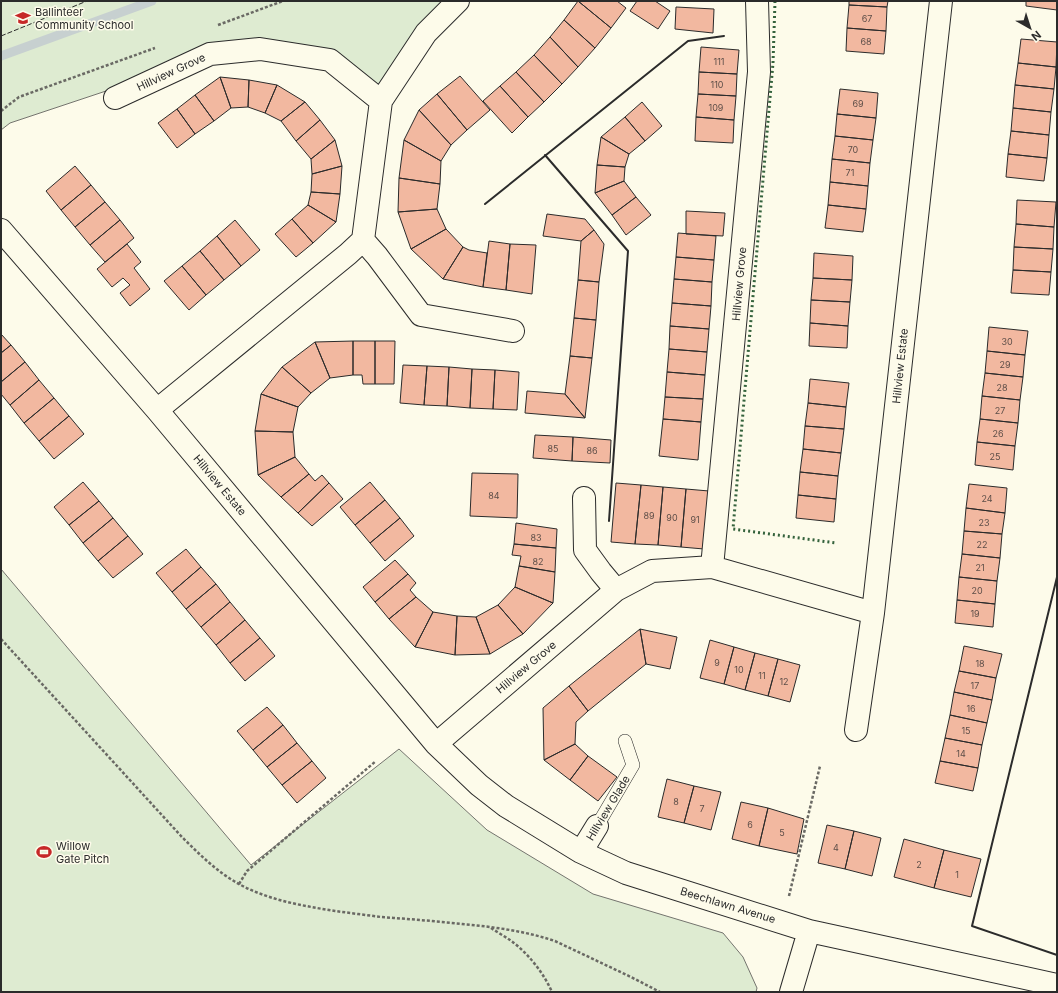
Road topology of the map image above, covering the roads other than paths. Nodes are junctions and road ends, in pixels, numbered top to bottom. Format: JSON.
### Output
{"nodes":[{"id":1,"x":458,"y":1,"type":"edge"},
{"id":2,"x":757,"y":1,"type":"edge"},
{"id":3,"x":941,"y":1,"type":"edge"},
{"id":4,"x":115,"y":98,"type":"dead end"},
{"id":5,"x":381,"y":101,"type":"junction"},
{"id":6,"x":1,"y":230,"type":"edge"},
{"id":7,"x":363,"y":240,"type":"junction"},
{"id":8,"x":513,"y":330,"type":"dead end"},
{"id":9,"x":157,"y":410,"type":"junction"},
{"id":10,"x":584,"y":498,"type":"dead end"},
{"id":11,"x":712,"y":567,"type":"junction"},
{"id":12,"x":616,"y":590,"type":"junction"},
{"id":13,"x":873,"y":613,"type":"junction"},
{"id":14,"x":856,"y":730,"type":"dead end"},
{"id":15,"x":625,"y":741,"type":"dead end"},
{"id":16,"x":436,"y":744,"type":"junction"},
{"id":17,"x":597,"y":826,"type":"joint"},
{"id":18,"x":581,"y":852,"type":"junction"},
{"id":19,"x":809,"y":931,"type":"junction"},
{"id":20,"x":1057,"y":985,"type":"edge"},
{"id":21,"x":791,"y":992,"type":"edge"}],
"edges":[{"from":1,"to":5,"type":"street"},
{"from":2,"to":11,"type":"street","name":"Hillview Grove"},
{"from":3,"to":13,"type":"street","name":"Hillview Estate"},
{"from":4,"to":5,"type":"street","name":"Hillview Grove"},
{"from":5,"to":7,"type":"street"},
{"from":6,"to":9,"type":"street","name":"Hillview Estate"},
{"from":7,"to":8,"type":"street"},
{"from":7,"to":9,"type":"street"},
{"from":9,"to":16,"type":"street","name":"Hillview Estate"},
{"from":10,"to":12,"type":"street"},
{"from":11,"to":12,"type":"street","name":"Hillview Grove"},
{"from":11,"to":13,"type":"street","name":"Hillview Grove"},
{"from":12,"to":16,"type":"street","name":"Hillview Grove"},
{"from":13,"to":14,"type":"street","name":"Hillview Estate"},
{"from":15,"to":17,"type":"lane","name":"Hillview Glade"},
{"from":16,"to":18,"type":"street","name":"Beechlawn Avenue"},
{"from":17,"to":18,"type":"street","name":"Hillview Glade"},
{"from":18,"to":19,"type":"street","name":"Beechlawn Avenue"},
{"from":19,"to":20,"type":"street","name":"Beechlawn Avenue"},
{"from":19,"to":21,"type":"street"}]}
